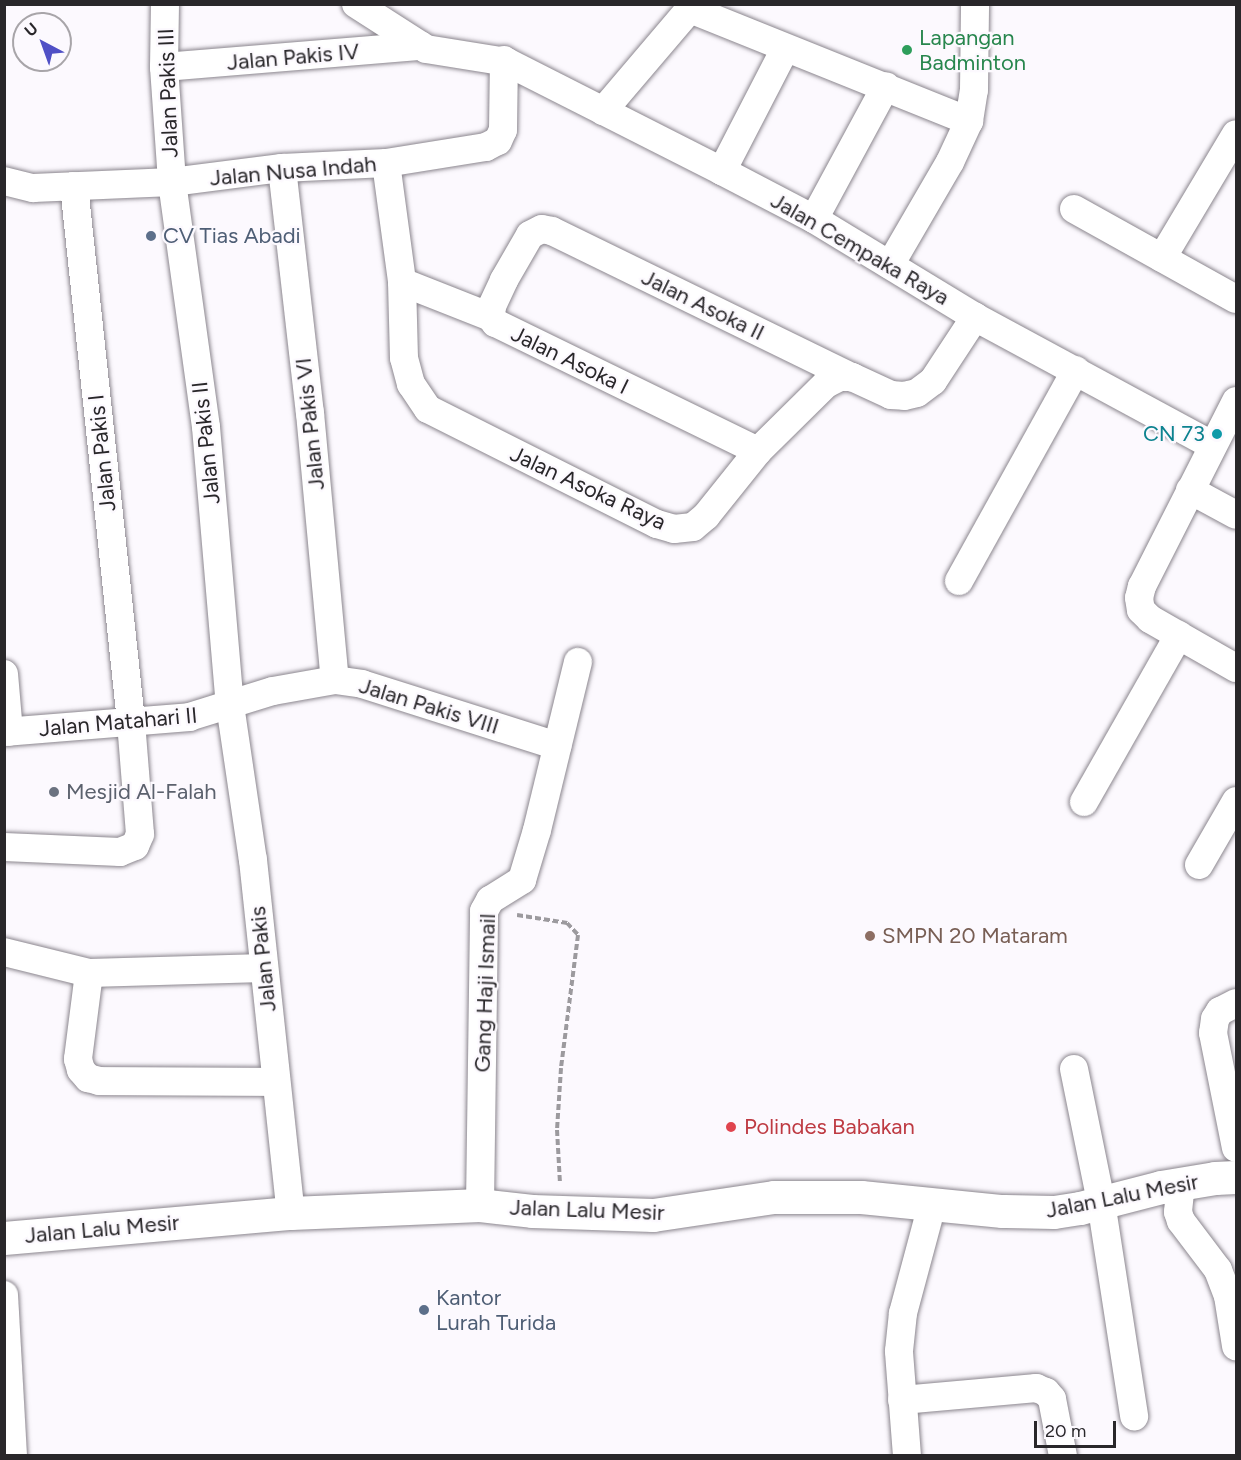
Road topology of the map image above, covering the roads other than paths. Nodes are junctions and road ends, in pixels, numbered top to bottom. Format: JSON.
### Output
{"nodes":[{"id":1,"x":165,"y":4,"type":"edge"},
{"id":2,"x":356,"y":4,"type":"edge"},
{"id":3,"x":692,"y":7,"type":"edge"},
{"id":4,"x":969,"y":7,"type":"edge"},
{"id":5,"x":421,"y":46,"type":"junction"},
{"id":6,"x":785,"y":49,"type":"junction"},
{"id":7,"x":504,"y":60,"type":"junction"},
{"id":8,"x":164,"y":67,"type":"junction"},
{"id":9,"x":886,"y":86,"type":"junction"},
{"id":10,"x":603,"y":111,"type":"junction"},
{"id":11,"x":969,"y":121,"type":"junction"},
{"id":12,"x":1236,"y":134,"type":"edge"},
{"id":13,"x":386,"y":163,"type":"junction"},
{"id":14,"x":282,"y":168,"type":"junction"},
{"id":15,"x":722,"y":171,"type":"junction"},
{"id":16,"x":4,"y":181,"type":"edge"},
{"id":17,"x":172,"y":182,"type":"junction"},
{"id":18,"x":74,"y":186,"type":"junction"},
{"id":19,"x":1074,"y":209,"type":"dead end"},
{"id":20,"x":814,"y":219,"type":"junction"},
{"id":21,"x":555,"y":232,"type":"joint"},
{"id":22,"x":1162,"y":258,"type":"junction"},
{"id":23,"x":891,"y":265,"type":"junction"},
{"id":24,"x":402,"y":282,"type":"junction"},
{"id":25,"x":1236,"y":299,"type":"edge"},
{"id":26,"x":491,"y":317,"type":"junction"},
{"id":27,"x":975,"y":317,"type":"junction"},
{"id":28,"x":1076,"y":370,"type":"junction"},
{"id":29,"x":852,"y":377,"type":"junction"},
{"id":30,"x":1236,"y":401,"type":"edge"},
{"id":31,"x":1212,"y":446,"type":"junction"},
{"id":32,"x":758,"y":451,"type":"junction"},
{"id":33,"x":1190,"y":490,"type":"junction"},
{"id":34,"x":1236,"y":515,"type":"edge"},
{"id":35,"x":959,"y":581,"type":"dead end"},
{"id":36,"x":1179,"y":635,"type":"junction"},
{"id":37,"x":578,"y":662,"type":"dead end"},
{"id":38,"x":1236,"y":668,"type":"edge"},
{"id":39,"x":4,"y":674,"type":"edge"},
{"id":40,"x":335,"y":680,"type":"junction"},
{"id":41,"x":230,"y":705,"type":"junction"},
{"id":42,"x":131,"y":721,"type":"junction"},
{"id":43,"x":7,"y":732,"type":"edge"},
{"id":44,"x":557,"y":746,"type":"junction"},
{"id":45,"x":1236,"y":801,"type":"edge"},
{"id":46,"x":1084,"y":802,"type":"dead end"},
{"id":47,"x":4,"y":847,"type":"edge"},
{"id":48,"x":1199,"y":865,"type":"dead end"},
{"id":49,"x":4,"y":952,"type":"edge"},
{"id":50,"x":264,"y":968,"type":"junction"},
{"id":51,"x":89,"y":974,"type":"junction"},
{"id":52,"x":1236,"y":1003,"type":"edge"},
{"id":53,"x":1074,"y":1069,"type":"dead end"},
{"id":54,"x":275,"y":1082,"type":"junction"},
{"id":55,"x":1236,"y":1148,"type":"edge"},
{"id":56,"x":1236,"y":1177,"type":"edge"},
{"id":57,"x":1180,"y":1183,"type":"junction"},
{"id":58,"x":1101,"y":1202,"type":"junction"},
{"id":59,"x":932,"y":1204,"type":"junction"},
{"id":60,"x":480,"y":1205,"type":"junction"},
{"id":61,"x":291,"y":1213,"type":"junction"},
{"id":62,"x":4,"y":1238,"type":"edge"},
{"id":63,"x":4,"y":1295,"type":"edge"},
{"id":64,"x":1236,"y":1346,"type":"edge"},
{"id":65,"x":902,"y":1400,"type":"junction"},
{"id":66,"x":1134,"y":1416,"type":"dead end"},
{"id":67,"x":13,"y":1455,"type":"edge"},
{"id":68,"x":907,"y":1455,"type":"edge"},
{"id":69,"x":1063,"y":1455,"type":"edge"}],
"edges":[{"from":1,"to":8,"type":"street","name":"Jalan Pakis III"},
{"from":2,"to":5,"type":"street"},
{"from":3,"to":6,"type":"street"},
{"from":3,"to":10,"type":"street"},
{"from":4,"to":11,"type":"street"},
{"from":5,"to":7,"type":"street","name":"Jalan Cempaka Raya"},
{"from":5,"to":8,"type":"street","name":"Jalan Pakis IV"},
{"from":6,"to":9,"type":"street"},
{"from":6,"to":15,"type":"street"},
{"from":7,"to":10,"type":"street","name":"Jalan Cempaka Raya"},
{"from":7,"to":13,"type":"street","name":"Jalan Nusa Indah"},
{"from":8,"to":17,"type":"street","name":"Jalan Pakis III"},
{"from":9,"to":11,"type":"street"},
{"from":9,"to":20,"type":"street"},
{"from":10,"to":15,"type":"street","name":"Jalan Cempaka Raya"},
{"from":11,"to":23,"type":"street"},
{"from":12,"to":22,"type":"street"},
{"from":13,"to":14,"type":"street","name":"Jalan Nusa Indah"},
{"from":13,"to":24,"type":"street","name":"Jalan Asoka Raya"},
{"from":14,"to":17,"type":"street","name":"Jalan Nusa Indah"},
{"from":14,"to":40,"type":"street","name":"Jalan Pakis VI"},
{"from":15,"to":20,"type":"street","name":"Jalan Cempaka Raya"},
{"from":16,"to":18,"type":"street","name":"Jalan Nusa Indah"},
{"from":17,"to":18,"type":"street","name":"Jalan Nusa Indah"},
{"from":17,"to":41,"type":"street","name":"Jalan Pakis II"},
{"from":18,"to":42,"type":"street","name":"Jalan Pakis I"},
{"from":19,"to":22,"type":"street"},
{"from":20,"to":23,"type":"street","name":"Jalan Cempaka Raya"},
{"from":21,"to":26,"type":"street","name":"Jalan Asoka I"},
{"from":21,"to":29,"type":"street","name":"Jalan Asoka II"},
{"from":22,"to":25,"type":"street"},
{"from":23,"to":27,"type":"street","name":"Jalan Cempaka Raya"},
{"from":24,"to":26,"type":"street"},
{"from":24,"to":32,"type":"street","name":"Jalan Asoka Raya"},
{"from":26,"to":32,"type":"street","name":"Jalan Asoka I"},
{"from":27,"to":28,"type":"street","name":"Jalan Cempaka Raya"},
{"from":27,"to":29,"type":"street"},
{"from":28,"to":31,"type":"street","name":"Jalan Cempaka Raya"},
{"from":28,"to":35,"type":"street"},
{"from":29,"to":32,"type":"street","name":"Jalan Asoka Raya"},
{"from":30,"to":31,"type":"street"},
{"from":31,"to":33,"type":"street"},
{"from":33,"to":34,"type":"street"},
{"from":33,"to":36,"type":"street"},
{"from":36,"to":38,"type":"street"},
{"from":36,"to":46,"type":"street"},
{"from":37,"to":44,"type":"street","name":"Gang Haji Ismail"},
{"from":39,"to":43,"type":"street"},
{"from":40,"to":41,"type":"street","name":"Jalan Pakis VIII"},
{"from":40,"to":44,"type":"street","name":"Jalan Pakis VIII"},
{"from":41,"to":42,"type":"street","name":"Jalan Matahari II"},
{"from":41,"to":50,"type":"street","name":"Jalan Pakis"},
{"from":42,"to":43,"type":"street","name":"Jalan Matahari II"},
{"from":42,"to":47,"type":"street","name":"Jalan Pakis I"},
{"from":44,"to":60,"type":"street","name":"Gang Haji Ismail"},
{"from":45,"to":48,"type":"street"},
{"from":49,"to":51,"type":"street"},
{"from":50,"to":51,"type":"street"},
{"from":50,"to":54,"type":"street","name":"Jalan Pakis"},
{"from":51,"to":54,"type":"street"},
{"from":52,"to":55,"type":"street"},
{"from":53,"to":58,"type":"street"},
{"from":54,"to":61,"type":"street","name":"Jalan Pakis"},
{"from":56,"to":57,"type":"street","name":"Jalan Lalu Mesir"},
{"from":57,"to":58,"type":"street","name":"Jalan Lalu Mesir"},
{"from":57,"to":64,"type":"street"},
{"from":58,"to":59,"type":"street","name":"Jalan Lalu Mesir"},
{"from":58,"to":66,"type":"street"},
{"from":59,"to":60,"type":"street","name":"Jalan Lalu Mesir"},
{"from":59,"to":65,"type":"street"},
{"from":60,"to":61,"type":"street","name":"Jalan Lalu Mesir"},
{"from":61,"to":62,"type":"street","name":"Jalan Lalu Mesir"},
{"from":63,"to":67,"type":"street"},
{"from":65,"to":68,"type":"street"},
{"from":65,"to":69,"type":"street"}]}
